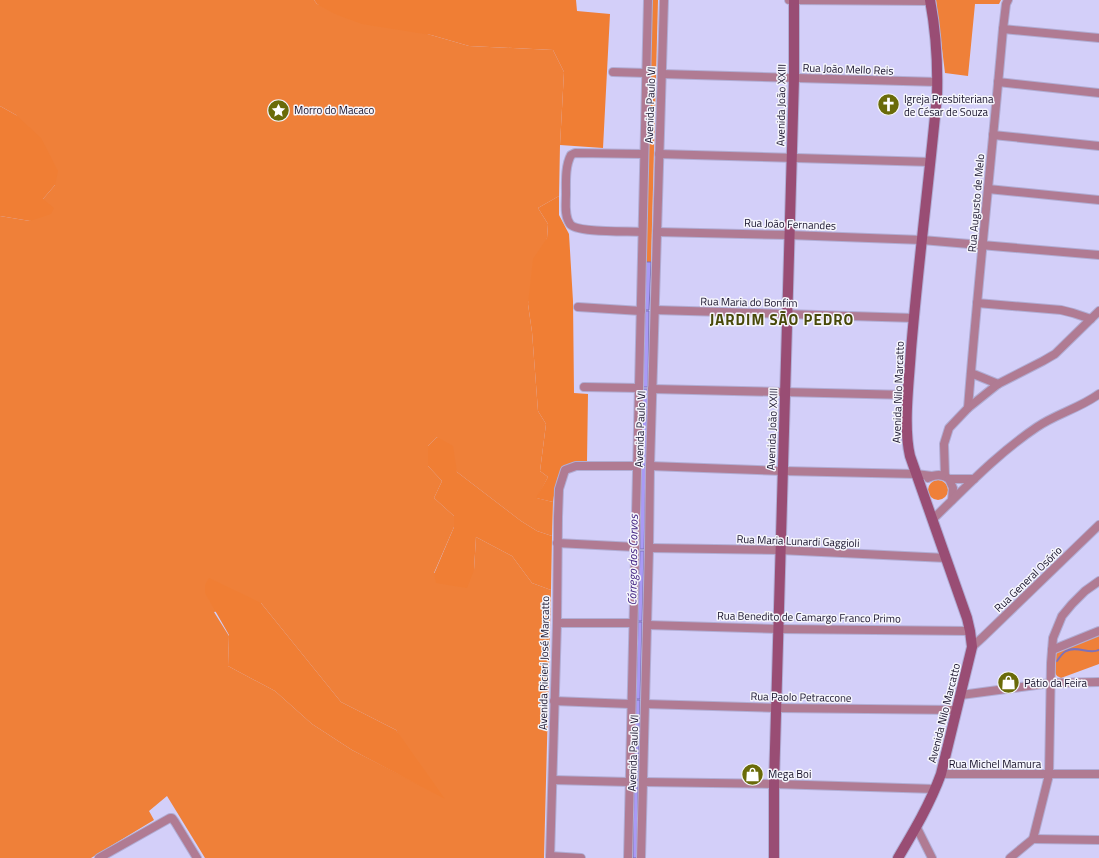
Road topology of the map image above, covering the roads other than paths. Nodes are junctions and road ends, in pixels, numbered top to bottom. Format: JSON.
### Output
{"nodes":[{"id":1,"x":648,"y":0,"type":"edge"},
{"id":2,"x":664,"y":0,"type":"edge"},
{"id":3,"x":789,"y":0,"type":"edge"},
{"id":4,"x":794,"y":0,"type":"edge"},
{"id":5,"x":930,"y":0,"type":"edge"},
{"id":6,"x":1008,"y":0,"type":"edge"},
{"id":7,"x":1003,"y":29,"type":"junction"},
{"id":8,"x":1099,"y":38,"type":"edge"},
{"id":9,"x":613,"y":72,"type":"dead end"},
{"id":10,"x":646,"y":73,"type":"junction"},
{"id":11,"x":662,"y":74,"type":"junction"},
{"id":12,"x":794,"y":78,"type":"junction"},
{"id":13,"x":938,"y":82,"type":"junction"},
{"id":14,"x":998,"y":82,"type":"junction"},
{"id":15,"x":1099,"y":93,"type":"edge"},
{"id":16,"x":993,"y":135,"type":"junction"},
{"id":17,"x":1099,"y":146,"type":"edge"},
{"id":18,"x":644,"y":154,"type":"junction"},
{"id":19,"x":659,"y":154,"type":"junction"},
{"id":20,"x":791,"y":157,"type":"junction"},
{"id":21,"x":931,"y":162,"type":"junction"},
{"id":22,"x":988,"y":189,"type":"junction"},
{"id":23,"x":1099,"y":200,"type":"edge"},
{"id":24,"x":642,"y":232,"type":"junction"},
{"id":25,"x":657,"y":232,"type":"junction"},
{"id":26,"x":789,"y":235,"type":"junction"},
{"id":27,"x":922,"y":240,"type":"junction"},
{"id":28,"x":983,"y":245,"type":"junction"},
{"id":29,"x":1099,"y":255,"type":"edge"},
{"id":30,"x":977,"y":303,"type":"junction"},
{"id":31,"x":578,"y":307,"type":"dead end"},
{"id":32,"x":655,"y":310,"type":"junction"},
{"id":33,"x":641,"y":311,"type":"junction"},
{"id":34,"x":1099,"y":311,"type":"edge"},
{"id":35,"x":786,"y":314,"type":"junction"},
{"id":36,"x":914,"y":318,"type":"junction"},
{"id":37,"x":1091,"y":319,"type":"junction"},
{"id":38,"x":971,"y":373,"type":"junction"},
{"id":39,"x":998,"y":384,"type":"junction"},
{"id":40,"x":584,"y":387,"type":"dead end"},
{"id":41,"x":640,"y":388,"type":"junction"},
{"id":42,"x":652,"y":390,"type":"junction"},
{"id":43,"x":785,"y":393,"type":"junction"},
{"id":44,"x":1099,"y":394,"type":"edge"},
{"id":45,"x":908,"y":395,"type":"junction"},
{"id":46,"x":968,"y":408,"type":"junction"},
{"id":47,"x":637,"y":466,"type":"junction"},
{"id":48,"x":650,"y":466,"type":"junction"},
{"id":49,"x":783,"y":471,"type":"junction"},
{"id":50,"x":947,"y":477,"type":"junction"},
{"id":51,"x":918,"y":479,"type":"junction"},
{"id":52,"x":974,"y":479,"type":"junction"},
{"id":53,"x":952,"y":500,"type":"junction"},
{"id":54,"x":933,"y":519,"type":"junction"},
{"id":55,"x":1099,"y":525,"type":"edge"},
{"id":56,"x":557,"y":543,"type":"junction"},
{"id":57,"x":635,"y":547,"type":"junction"},
{"id":58,"x":649,"y":548,"type":"junction"},
{"id":59,"x":780,"y":550,"type":"junction"},
{"id":60,"x":946,"y":558,"type":"junction"},
{"id":61,"x":1099,"y":581,"type":"edge"},
{"id":62,"x":557,"y":623,"type":"junction"},
{"id":63,"x":633,"y":623,"type":"junction"},
{"id":64,"x":647,"y":625,"type":"junction"},
{"id":65,"x":779,"y":629,"type":"junction"},
{"id":66,"x":970,"y":631,"type":"junction"},
{"id":67,"x":1099,"y":631,"type":"edge"},
{"id":68,"x":972,"y":647,"type":"junction"},
{"id":69,"x":1052,"y":650,"type":"junction"},
{"id":70,"x":1099,"y":682,"type":"edge"},
{"id":71,"x":1051,"y":683,"type":"junction"},
{"id":72,"x":961,"y":695,"type":"junction"},
{"id":73,"x":554,"y":701,"type":"junction"},
{"id":74,"x":630,"y":704,"type":"junction"},
{"id":75,"x":645,"y":704,"type":"junction"},
{"id":76,"x":777,"y":708,"type":"junction"},
{"id":77,"x":957,"y":710,"type":"junction"},
{"id":78,"x":941,"y":774,"type":"junction"},
{"id":79,"x":1099,"y":774,"type":"edge"},
{"id":80,"x":1049,"y":775,"type":"junction"},
{"id":81,"x":552,"y":780,"type":"junction"},
{"id":82,"x":629,"y":782,"type":"junction"},
{"id":83,"x":643,"y":782,"type":"junction"},
{"id":84,"x":774,"y":784,"type":"junction"},
{"id":85,"x":935,"y":789,"type":"junction"},
{"id":86,"x":916,"y":826,"type":"junction"},
{"id":87,"x":1033,"y":839,"type":"junction"},
{"id":88,"x":1099,"y":840,"type":"edge"},
{"id":89,"x":550,"y":857,"type":"edge"},
{"id":90,"x":99,"y":858,"type":"edge"},
{"id":91,"x":197,"y":858,"type":"edge"},
{"id":92,"x":581,"y":858,"type":"edge"},
{"id":93,"x":628,"y":858,"type":"edge"},
{"id":94,"x":640,"y":858,"type":"edge"},
{"id":95,"x":774,"y":858,"type":"edge"},
{"id":96,"x":898,"y":858,"type":"edge"},
{"id":97,"x":932,"y":858,"type":"edge"},
{"id":98,"x":1010,"y":858,"type":"edge"}],
"edges":[{"from":1,"to":10,"type":"street","name":"Avenida Paulo VI"},
{"from":2,"to":11,"type":"street","name":"Avenida Paulo VI"},
{"from":3,"to":4,"type":"street"},
{"from":4,"to":5,"type":"street"},
{"from":4,"to":12,"type":"street","name":"Avenida João XXIII"},
{"from":5,"to":13,"type":"street","name":"Avenida Nilo Marcatto"},
{"from":6,"to":7,"type":"street","name":"Rua Augusto de Melo"},
{"from":7,"to":8,"type":"street"},
{"from":7,"to":14,"type":"street","name":"Rua Augusto de Melo"},
{"from":9,"to":10,"type":"street"},
{"from":10,"to":18,"type":"street","name":"Avenida Paulo VI"},
{"from":11,"to":12,"type":"street","name":"Rua João Mello Reis"},
{"from":11,"to":19,"type":"street","name":"Avenida Paulo VI"},
{"from":12,"to":13,"type":"street","name":"Rua João Mello Reis"},
{"from":12,"to":20,"type":"street","name":"Avenida João XXIII"},
{"from":13,"to":21,"type":"street","name":"Avenida Nilo Marcatto"},
{"from":14,"to":15,"type":"street"},
{"from":14,"to":16,"type":"street","name":"Rua Augusto de Melo"},
{"from":16,"to":17,"type":"street"},
{"from":16,"to":22,"type":"street","name":"Rua Augusto de Melo"},
{"from":18,"to":24,"type":"street","name":"Avenida Paulo VI"},
{"from":18,"to":24,"type":"street"},
{"from":19,"to":20,"type":"street"},
{"from":19,"to":25,"type":"street","name":"Avenida Paulo VI"},
{"from":20,"to":21,"type":"street"},
{"from":20,"to":26,"type":"street","name":"Avenida João XXIII"},
{"from":21,"to":27,"type":"street","name":"Avenida Nilo Marcatto"},
{"from":22,"to":23,"type":"street"},
{"from":22,"to":28,"type":"street","name":"Rua Augusto de Melo"},
{"from":24,"to":33,"type":"street","name":"Avenida Paulo VI"},
{"from":25,"to":26,"type":"street","name":"Rua João Fernandes"},
{"from":25,"to":32,"type":"street","name":"Avenida Paulo VI"},
{"from":26,"to":27,"type":"street","name":"Rua João Fernandes"},
{"from":26,"to":35,"type":"street","name":"Avenida João XXIII"},
{"from":27,"to":28,"type":"street","name":"Rua João Fernandes"},
{"from":27,"to":36,"type":"street","name":"Avenida Nilo Marcatto"},
{"from":28,"to":29,"type":"street","name":"Rua João Fernandes"},
{"from":28,"to":30,"type":"street","name":"Rua Augusto de Melo"},
{"from":30,"to":37,"type":"street"},
{"from":30,"to":38,"type":"street","name":"Rua Augusto de Melo"},
{"from":31,"to":33,"type":"street"},
{"from":32,"to":35,"type":"street","name":"Rua Maria do Bonfim"},
{"from":32,"to":42,"type":"street","name":"Avenida Paulo VI"},
{"from":33,"to":41,"type":"street","name":"Avenida Paulo VI"},
{"from":34,"to":37,"type":"street"},
{"from":35,"to":36,"type":"street","name":"Rua Maria do Bonfim"},
{"from":35,"to":43,"type":"street","name":"Avenida João XXIII"},
{"from":36,"to":45,"type":"street","name":"Avenida Nilo Marcatto"},
{"from":37,"to":39,"type":"street"},
{"from":38,"to":39,"type":"street"},
{"from":38,"to":46,"type":"street","name":"Rua Augusto de Melo"},
{"from":39,"to":46,"type":"street"},
{"from":40,"to":41,"type":"street"},
{"from":41,"to":47,"type":"street","name":"Avenida Paulo VI"},
{"from":42,"to":43,"type":"street"},
{"from":42,"to":48,"type":"street","name":"Avenida Paulo VI"},
{"from":43,"to":45,"type":"street"},
{"from":43,"to":49,"type":"street","name":"Avenida João XXIII"},
{"from":44,"to":52,"type":"street"},
{"from":45,"to":51,"type":"street","name":"Avenida Nilo Marcatto"},
{"from":46,"to":50,"type":"street"},
{"from":47,"to":56,"type":"street","name":"Avenida Ricieri José Marcatto"},
{"from":47,"to":57,"type":"street","name":"Avenida Paulo VI"},
{"from":48,"to":49,"type":"street"},
{"from":48,"to":58,"type":"street","name":"Avenida Paulo VI"},
{"from":49,"to":51,"type":"street"},
{"from":49,"to":59,"type":"street","name":"Avenida João XXIII"},
{"from":50,"to":51,"type":"street"},
{"from":50,"to":52,"type":"street"},
{"from":50,"to":53,"type":"street"},
{"from":51,"to":54,"type":"street","name":"Avenida Nilo Marcatto"},
{"from":52,"to":53,"type":"street"},
{"from":53,"to":54,"type":"street"},
{"from":54,"to":60,"type":"street","name":"Avenida Nilo Marcatto"},
{"from":55,"to":68,"type":"street","name":"Rua General Osório"},
{"from":56,"to":57,"type":"street"},
{"from":56,"to":62,"type":"street","name":"Avenida Ricieri José Marcatto"},
{"from":57,"to":63,"type":"street","name":"Avenida Paulo VI"},
{"from":58,"to":59,"type":"street","name":"Rua Maria Lunardi Gaggioli"},
{"from":58,"to":64,"type":"street","name":"Avenida Paulo VI"},
{"from":59,"to":60,"type":"street","name":"Rua Maria Lunardi Gaggioli"},
{"from":59,"to":65,"type":"street","name":"Avenida João XXIII"},
{"from":60,"to":66,"type":"street","name":"Avenida Nilo Marcatto"},
{"from":61,"to":69,"type":"street"},
{"from":62,"to":63,"type":"street"},
{"from":62,"to":73,"type":"street","name":"Avenida Ricieri José Marcatto"},
{"from":63,"to":74,"type":"street","name":"Avenida Paulo VI"},
{"from":64,"to":65,"type":"street","name":"Rua Benedito de Camargo Franco Primo"},
{"from":64,"to":75,"type":"street","name":"Avenida Paulo VI"},
{"from":65,"to":66,"type":"street","name":"Rua Benedito de Camargo Franco Primo"},
{"from":65,"to":76,"type":"street","name":"Avenida João XXIII"},
{"from":66,"to":68,"type":"street","name":"Avenida Nilo Marcatto"},
{"from":67,"to":69,"type":"street"},
{"from":68,"to":72,"type":"street","name":"Avenida Nilo Marcatto"},
{"from":69,"to":71,"type":"street"},
{"from":70,"to":71,"type":"street"},
{"from":71,"to":72,"type":"street"},
{"from":71,"to":80,"type":"street"},
{"from":72,"to":77,"type":"street","name":"Avenida Nilo Marcatto"},
{"from":73,"to":74,"type":"street"},
{"from":73,"to":81,"type":"street","name":"Avenida Ricieri José Marcatto"},
{"from":74,"to":82,"type":"street","name":"Avenida Paulo VI"},
{"from":75,"to":76,"type":"street","name":"Rua Paolo Petraccone"},
{"from":75,"to":83,"type":"street","name":"Avenida Paulo VI"},
{"from":76,"to":77,"type":"street","name":"Rua Paolo Petraccone"},
{"from":76,"to":84,"type":"street","name":"Avenida João XXIII"},
{"from":77,"to":78,"type":"street","name":"Avenida Nilo Marcatto"},
{"from":78,"to":80,"type":"street","name":"Rua Michel Mamura"},
{"from":78,"to":85,"type":"street","name":"Avenida Nilo Marcatto"},
{"from":79,"to":80,"type":"street","name":"Rua Michel Mamura"},
{"from":80,"to":87,"type":"street"},
{"from":81,"to":82,"type":"street"},
{"from":81,"to":89,"type":"street","name":"Avenida Ricieri José Marcatto"},
{"from":82,"to":93,"type":"street","name":"Avenida Paulo VI"},
{"from":83,"to":84,"type":"street"},
{"from":83,"to":94,"type":"street","name":"Avenida Paulo VI"},
{"from":84,"to":85,"type":"street"},
{"from":84,"to":95,"type":"street","name":"Avenida João XXIII"},
{"from":85,"to":86,"type":"street","name":"Avenida Nilo Marcatto"},
{"from":86,"to":96,"type":"street","name":"Avenida Nilo Marcatto"},
{"from":86,"to":97,"type":"street"},
{"from":87,"to":88,"type":"street"},
{"from":87,"to":98,"type":"street"},
{"from":89,"to":92,"type":"street"},
{"from":90,"to":91,"type":"street"}]}
